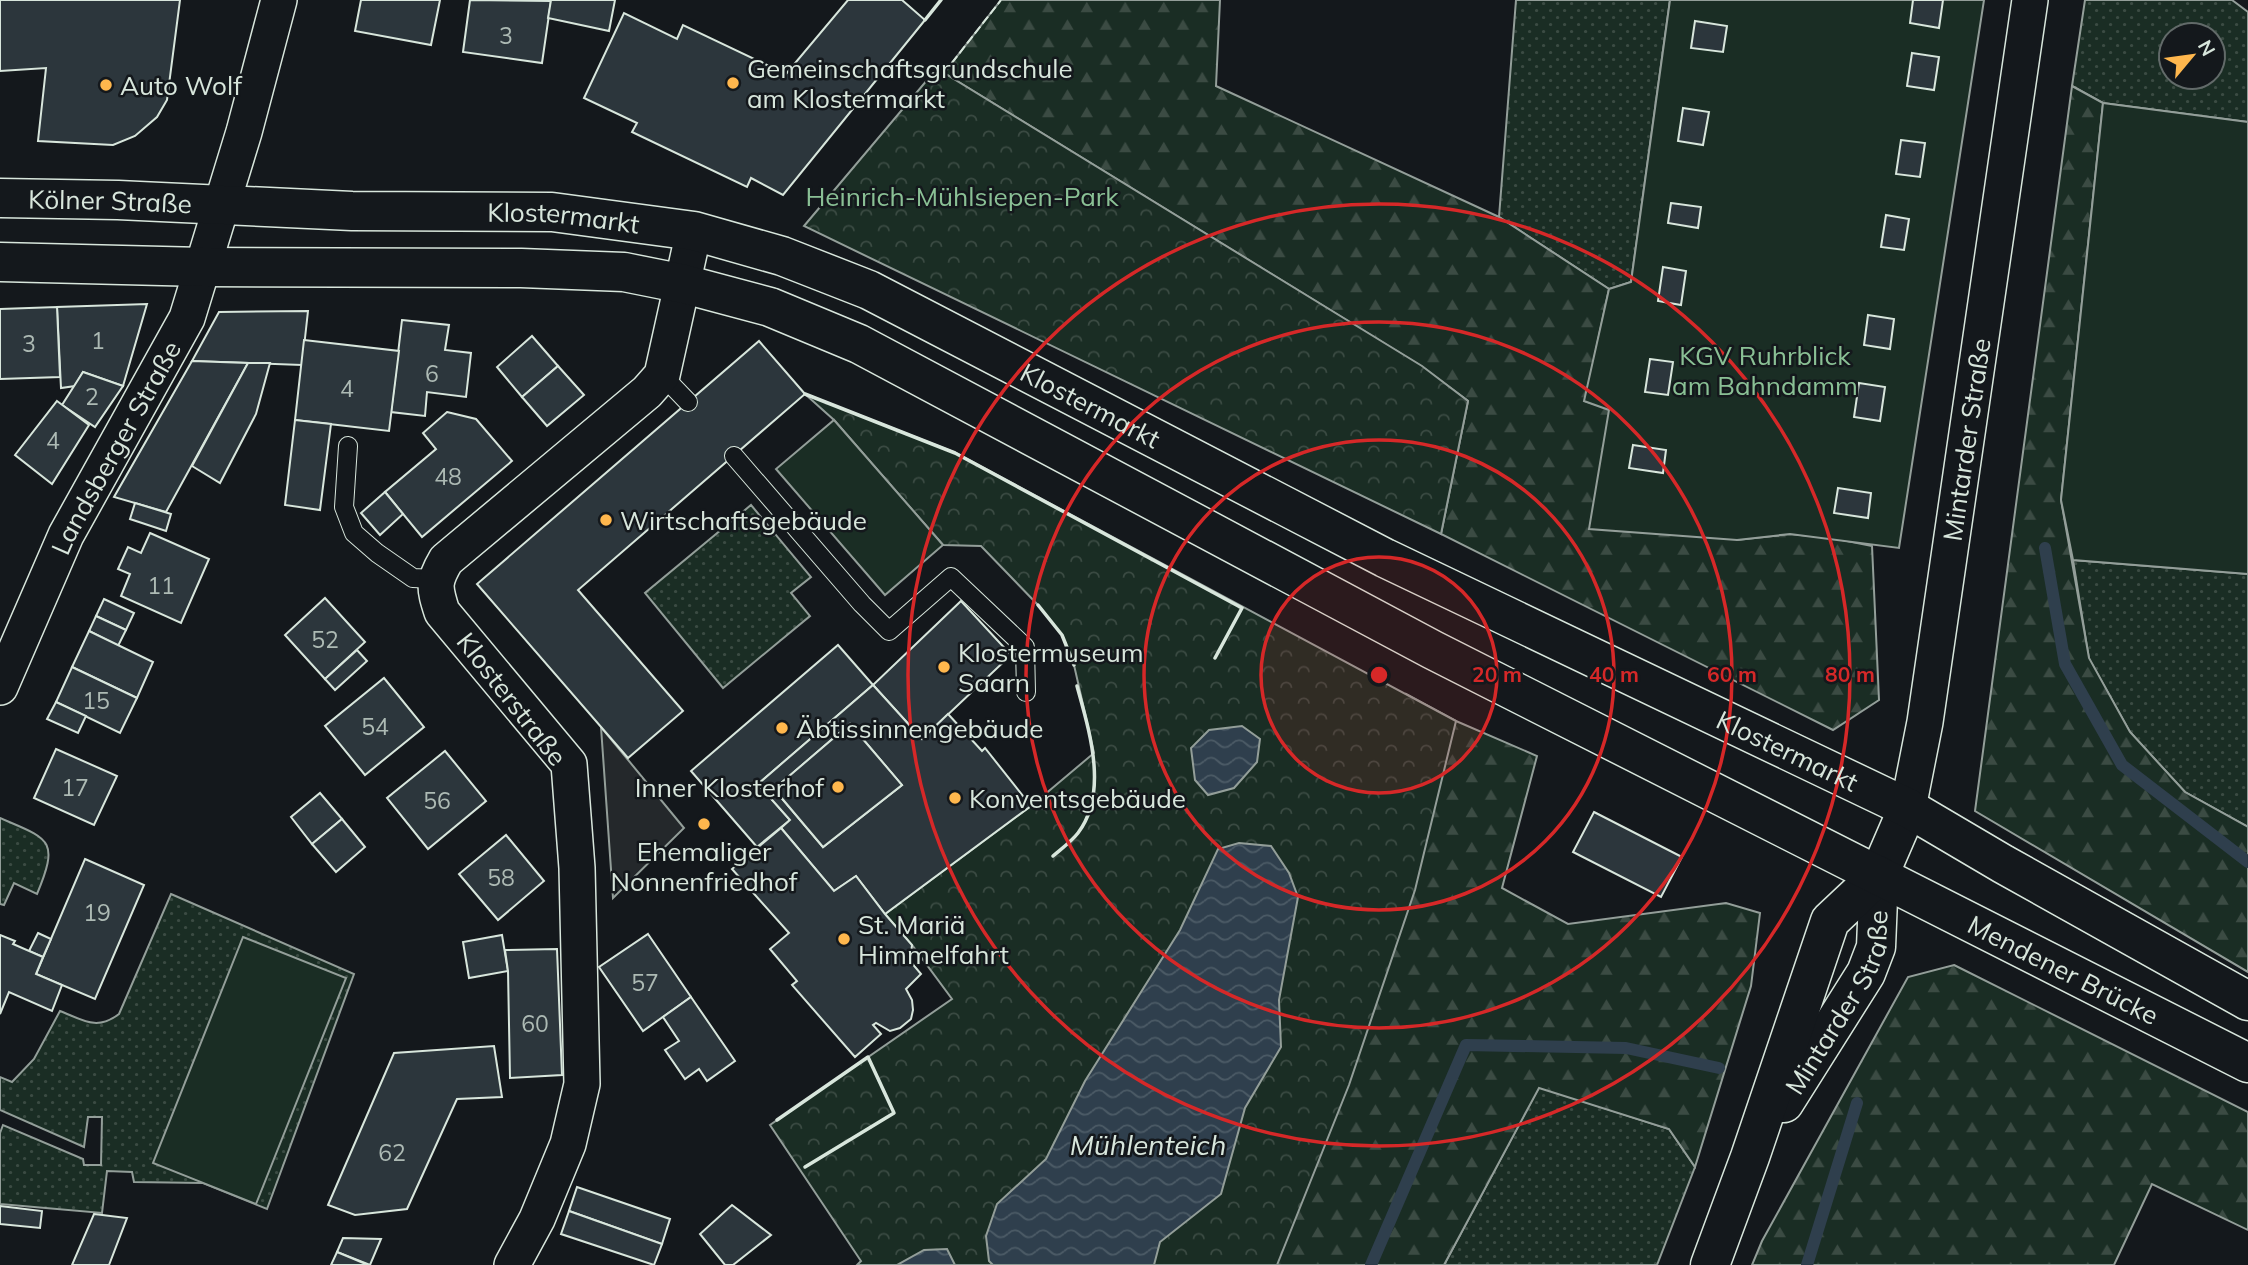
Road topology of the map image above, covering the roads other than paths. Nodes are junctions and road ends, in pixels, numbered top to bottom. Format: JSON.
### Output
{"nodes":[{"id":1,"x":279,"y":0,"type":"edge"},
{"id":2,"x":2030,"y":0,"type":"edge"},
{"id":3,"x":0,"y":198,"type":"edge"},
{"id":4,"x":221,"y":204,"type":"junction"},
{"id":5,"x":694,"y":231,"type":"junction"},
{"id":6,"x":0,"y":262,"type":"edge"},
{"id":7,"x":203,"y":267,"type":"junction"},
{"id":8,"x":684,"y":284,"type":"junction"},
{"id":9,"x":662,"y":375,"type":"junction"},
{"id":10,"x":688,"y":402,"type":"dead end"},
{"id":11,"x":348,"y":446,"type":"dead end"},
{"id":12,"x":734,"y":456,"type":"dead end"},
{"id":13,"x":435,"y":579,"type":"junction"},
{"id":14,"x":0,"y":687,"type":"edge"},
{"id":15,"x":1026,"y":692,"type":"dead end"},
{"id":16,"x":1908,"y":808,"type":"junction"},
{"id":17,"x":1879,"y":875,"type":"junction"},
{"id":18,"x":2248,"y":1001,"type":"edge"},
{"id":19,"x":2248,"y":1063,"type":"edge"},
{"id":20,"x":1751,"y":1157,"type":"junction"},
{"id":21,"x":512,"y":1265,"type":"edge"},
{"id":22,"x":1710,"y":1265,"type":"edge"}],
"edges":[{"from":1,"to":4,"type":"street","name":"Landsberger Straße"},
{"from":2,"to":16,"type":"street","name":"Mintarder Straße"},
{"from":3,"to":4,"type":"main road","name":"Kölner Straße"},
{"from":4,"to":5,"type":"main road","name":"Klostermarkt"},
{"from":4,"to":7,"type":"street","name":"Landsberger Straße"},
{"from":5,"to":8,"type":"street"},
{"from":5,"to":16,"type":"main road","name":"Klostermarkt"},
{"from":6,"to":7,"type":"main road"},
{"from":7,"to":8,"type":"main road","name":"Klostermarkt"},
{"from":7,"to":14,"type":"street","name":"Landsberger Straße"},
{"from":8,"to":9,"type":"street"},
{"from":8,"to":17,"type":"main road","name":"Klostermarkt"},
{"from":9,"to":10,"type":"lane"},
{"from":9,"to":13,"type":"street"},
{"from":11,"to":13,"type":"lane"},
{"from":12,"to":15,"type":"lane"},
{"from":13,"to":21,"type":"street","name":"Klosterstraße"},
{"from":16,"to":17,"type":"main road","name":"Mintarder Straße"},
{"from":16,"to":18,"type":"main road"},
{"from":17,"to":19,"type":"main road","name":"Mendener Brücke"},
{"from":17,"to":20,"type":"main road","name":"Mintarder Straße"},
{"from":17,"to":20,"type":"main road","name":"Mintarder Straße"},
{"from":20,"to":22,"type":"main road","name":"Mintarder Straße"}]}
